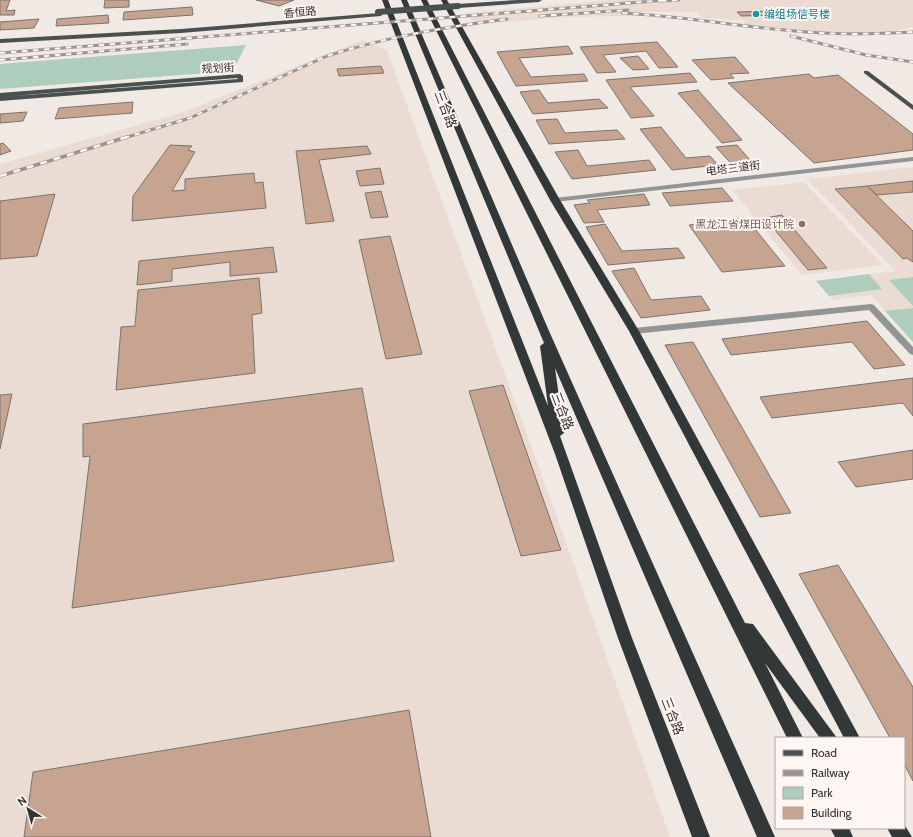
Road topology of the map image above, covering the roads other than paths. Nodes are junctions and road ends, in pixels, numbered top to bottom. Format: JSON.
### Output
{"nodes":[{"id":1,"x":404,"y":0,"type":"edge"},
{"id":2,"x":424,"y":0,"type":"edge"},
{"id":3,"x":444,"y":0,"type":"edge"},
{"id":4,"x":540,"y":0,"type":"edge"},
{"id":5,"x":383,"y":9,"type":"edge"},
{"id":6,"x":136,"y":28,"type":"junction"},
{"id":7,"x":0,"y":36,"type":"edge"},
{"id":8,"x":0,"y":41,"type":"edge"},
{"id":9,"x":866,"y":72,"type":"dead end"},
{"id":10,"x":0,"y":95,"type":"edge"},
{"id":11,"x":0,"y":99,"type":"edge"},
{"id":12,"x":913,"y":108,"type":"edge"},
{"id":13,"x":913,"y":159,"type":"edge"},
{"id":14,"x":555,"y":200,"type":"junction"},
{"id":15,"x":544,"y":331,"type":"junction"},
{"id":16,"x":634,"y":331,"type":"junction"},
{"id":17,"x":913,"y":352,"type":"edge"},
{"id":18,"x":562,"y":454,"type":"junction"},
{"id":19,"x":729,"y":603,"type":"junction"},
{"id":20,"x":795,"y":737,"type":"edge"},
{"id":21,"x":828,"y":737,"type":"edge"},
{"id":22,"x":851,"y":737,"type":"edge"},
{"id":23,"x":897,"y":829,"type":"edge"},
{"id":24,"x":701,"y":837,"type":"edge"},
{"id":25,"x":766,"y":837,"type":"edge"},
{"id":26,"x":904,"y":837,"type":"edge"}],
"edges":[{"from":1,"to":15,"type":"highway"},
{"from":2,"to":19,"type":"highway"},
{"from":3,"to":14,"type":"highway"},
{"from":4,"to":5,"type":"main road","name":"香恒路","bridge":true},
{"from":5,"to":6,"type":"main road"},
{"from":5,"to":6,"type":"main road","name":"香恒路"},
{"from":5,"to":8,"type":"main road","name":"香恒路"},
{"from":5,"to":18,"type":"highway","name":"三合路"},
{"from":6,"to":7,"type":"main road","name":"香恒路"},
{"from":9,"to":12,"type":"main road"},
{"from":10,"to":11,"type":"main road","name":"规划街"},
{"from":13,"to":14,"type":"street","name":"电塔三道街"},
{"from":14,"to":16,"type":"highway"},
{"from":15,"to":18,"type":"highway"},
{"from":15,"to":25,"type":"highway"},
{"from":16,"to":17,"type":"street"},
{"from":16,"to":22,"type":"highway"},
{"from":18,"to":24,"type":"highway","name":"三合路"},
{"from":19,"to":20,"type":"highway"},
{"from":19,"to":21,"type":"highway"},
{"from":23,"to":26,"type":"highway"}]}
